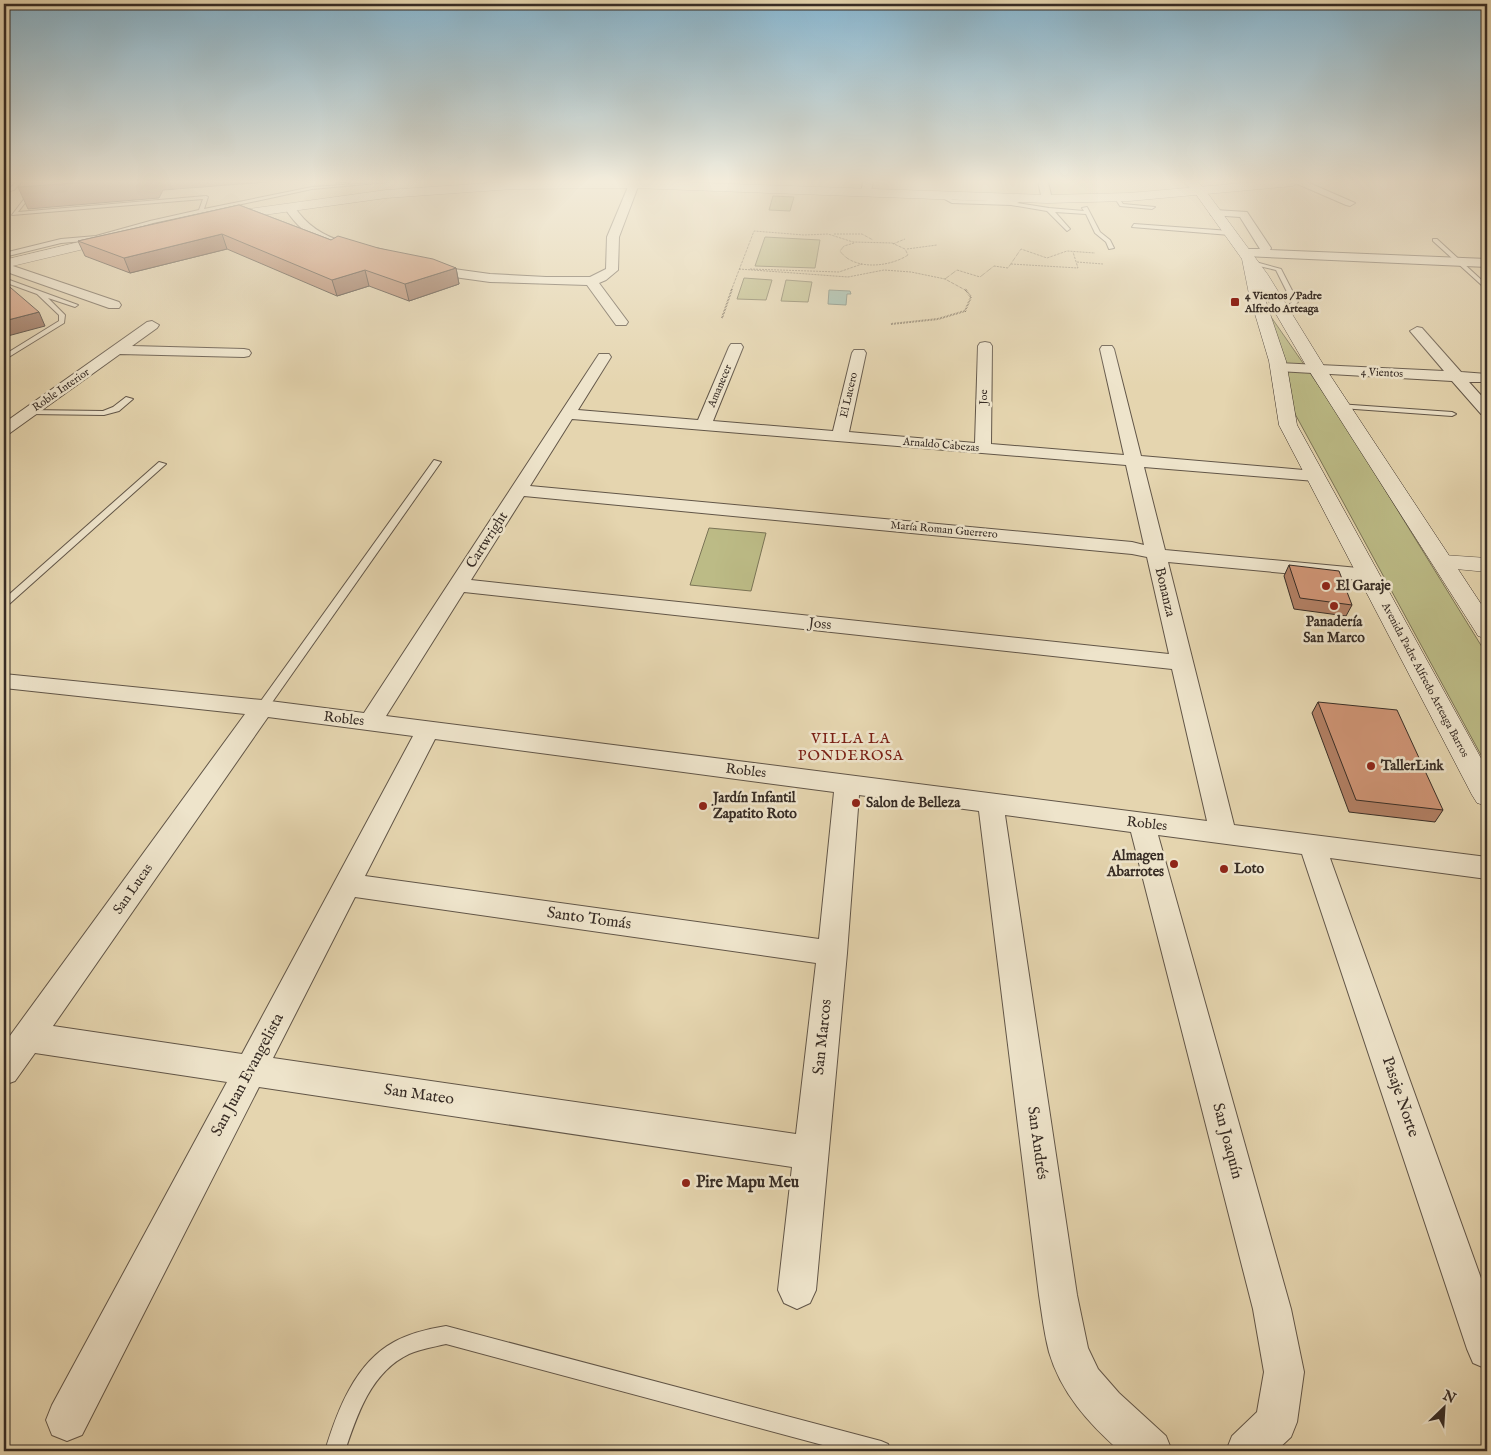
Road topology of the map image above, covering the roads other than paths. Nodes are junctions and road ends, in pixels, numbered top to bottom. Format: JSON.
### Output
{"nodes":[{"id":1,"x":40,"y":250,"type":"edge"},
{"id":2,"x":58,"y":250,"type":"edge"},
{"id":3,"x":67,"y":250,"type":"edge"},
{"id":4,"x":613,"y":250,"type":"edge"},
{"id":5,"x":1242,"y":250,"type":"edge"},
{"id":6,"x":1446,"y":250,"type":"edge"},
{"id":7,"x":1248,"y":258,"type":"junction"},
{"id":8,"x":1460,"y":262,"type":"junction"},
{"id":9,"x":1487,"y":263,"type":"edge"},
{"id":10,"x":4,"y":265,"type":"edge"},
{"id":11,"x":416,"y":267,"type":"edge"},
{"id":12,"x":590,"y":281,"type":"junction"},
{"id":13,"x":1487,"y":288,"type":"edge"},
{"id":14,"x":39,"y":292,"type":"junction"},
{"id":15,"x":75,"y":305,"type":"dead end"},
{"id":16,"x":114,"y":305,"type":"dead end"},
{"id":17,"x":621,"y":322,"type":"dead end"},
{"id":18,"x":152,"y":325,"type":"dead end"},
{"id":19,"x":1417,"y":331,"type":"dead end"},
{"id":20,"x":736,"y":346,"type":"dead end"},
{"id":21,"x":985,"y":346,"type":"dead end"},
{"id":22,"x":1107,"y":349,"type":"dead end"},
{"id":23,"x":118,"y":350,"type":"junction"},
{"id":24,"x":244,"y":353,"type":"dead end"},
{"id":25,"x":859,"y":353,"type":"dead end"},
{"id":26,"x":604,"y":357,"type":"dead end"},
{"id":27,"x":4,"y":358,"type":"edge"},
{"id":28,"x":1278,"y":367,"type":"junction"},
{"id":29,"x":1317,"y":369,"type":"junction"},
{"id":30,"x":1456,"y":377,"type":"junction"},
{"id":31,"x":1487,"y":378,"type":"edge"},
{"id":32,"x":129,"y":399,"type":"dead end"},
{"id":33,"x":1341,"y":406,"type":"junction"},
{"id":34,"x":1487,"y":411,"type":"edge"},
{"id":35,"x":29,"y":412,"type":"junction"},
{"id":36,"x":568,"y":414,"type":"junction"},
{"id":37,"x":1452,"y":414,"type":"dead end"},
{"id":38,"x":703,"y":426,"type":"junction"},
{"id":39,"x":4,"y":430,"type":"edge"},
{"id":40,"x":840,"y":437,"type":"junction"},
{"id":41,"x":983,"y":449,"type":"junction"},
{"id":42,"x":1133,"y":461,"type":"junction"},
{"id":43,"x":437,"y":462,"type":"dead end"},
{"id":44,"x":162,"y":464,"type":"dead end"},
{"id":45,"x":1315,"y":476,"type":"junction"},
{"id":46,"x":519,"y":490,"type":"junction"},
{"id":47,"x":1156,"y":553,"type":"junction"},
{"id":48,"x":1443,"y":562,"type":"junction"},
{"id":49,"x":1487,"y":565,"type":"edge"},
{"id":50,"x":1369,"y":575,"type":"junction"},
{"id":51,"x":458,"y":585,"type":"junction"},
{"id":52,"x":4,"y":604,"type":"edge"},
{"id":53,"x":1484,"y":622,"type":"edge"},
{"id":54,"x":1182,"y":663,"type":"junction"},
{"id":55,"x":4,"y":682,"type":"edge"},
{"id":56,"x":262,"y":708,"type":"junction"},
{"id":57,"x":370,"y":722,"type":"junction"},
{"id":58,"x":428,"y":730,"type":"junction"},
{"id":59,"x":846,"y":784,"type":"junction"},
{"id":60,"x":1487,"y":796,"type":"edge"},
{"id":61,"x":991,"y":804,"type":"junction"},
{"id":62,"x":1142,"y":823,"type":"junction"},
{"id":63,"x":1224,"y":834,"type":"junction"},
{"id":64,"x":1312,"y":845,"type":"junction"},
{"id":65,"x":1487,"y":868,"type":"edge"},
{"id":66,"x":347,"y":884,"type":"junction"},
{"id":67,"x":832,"y":953,"type":"junction"},
{"id":68,"x":27,"y":1037,"type":"junction"},
{"id":69,"x":4,"y":1070,"type":"edge"},
{"id":70,"x":250,"y":1070,"type":"junction"},
{"id":71,"x":811,"y":1153,"type":"junction"},
{"id":72,"x":797,"y":1290,"type":"dead end"},
{"id":73,"x":1487,"y":1349,"type":"edge"},
{"id":74,"x":67,"y":1420,"type":"dead end"},
{"id":75,"x":335,"y":1451,"type":"edge"},
{"id":76,"x":881,"y":1451,"type":"edge"},
{"id":77,"x":1151,"y":1451,"type":"edge"},
{"id":78,"x":1247,"y":1451,"type":"edge"}],
"edges":[{"from":1,"to":10,"type":"lane"},
{"from":2,"to":10,"type":"street"},
{"from":3,"to":10,"type":"street"},
{"from":4,"to":12,"type":"street"},
{"from":5,"to":7,"type":"street","name":"Avenida Padre Alfredo Arteaga Barros"},
{"from":6,"to":8,"type":"lane"},
{"from":7,"to":8,"type":"street"},
{"from":7,"to":28,"type":"street","name":"Avenida Padre Alfredo Arteaga Barros"},
{"from":7,"to":29,"type":"street","name":"Avenida Padre Alfredo Arteaga Barros"},
{"from":8,"to":9,"type":"street"},
{"from":8,"to":13,"type":"lane"},
{"from":10,"to":14,"type":"lane"},
{"from":10,"to":16,"type":"street"},
{"from":11,"to":12,"type":"street"},
{"from":12,"to":17,"type":"street"},
{"from":14,"to":15,"type":"lane"},
{"from":14,"to":27,"type":"lane"},
{"from":18,"to":23,"type":"street","name":"Roble Interior"},
{"from":19,"to":30,"type":"street"},
{"from":20,"to":38,"type":"street","name":"Amanecer"},
{"from":21,"to":41,"type":"street","name":"Joe"},
{"from":22,"to":42,"type":"street","name":"Bonanza"},
{"from":23,"to":24,"type":"street"},
{"from":23,"to":35,"type":"street","name":"Roble Interior"},
{"from":25,"to":40,"type":"street","name":"El Lucero"},
{"from":26,"to":36,"type":"street","name":"Cartwright"},
{"from":28,"to":29,"type":"street","name":"4 Vientos"},
{"from":28,"to":45,"type":"street","name":"Avenida Padre Alfredo Arteaga Barros"},
{"from":29,"to":30,"type":"street","name":"4 Vientos"},
{"from":29,"to":33,"type":"street","name":"Avenida Padre Alfredo Arteaga Barros"},
{"from":30,"to":31,"type":"street","name":"4 Vientos"},
{"from":30,"to":34,"type":"street"},
{"from":32,"to":35,"type":"lane"},
{"from":33,"to":37,"type":"lane"},
{"from":33,"to":48,"type":"street","name":"Avenida Padre Alfredo Arteaga Barros"},
{"from":35,"to":39,"type":"street","name":"Roble Interior"},
{"from":36,"to":38,"type":"street","name":"Arnaldo Cabezas"},
{"from":36,"to":46,"type":"street","name":"Cartwright"},
{"from":38,"to":40,"type":"street","name":"Arnaldo Cabezas"},
{"from":40,"to":41,"type":"street","name":"Arnaldo Cabezas"},
{"from":41,"to":42,"type":"street","name":"Arnaldo Cabezas"},
{"from":42,"to":45,"type":"street","name":"Arnaldo Cabezas"},
{"from":42,"to":47,"type":"street","name":"Bonanza"},
{"from":43,"to":56,"type":"lane"},
{"from":44,"to":52,"type":"lane"},
{"from":45,"to":50,"type":"street","name":"Avenida Padre Alfredo Arteaga Barros"},
{"from":46,"to":47,"type":"street","name":"María Roman Guerrero"},
{"from":46,"to":51,"type":"street","name":"Cartwright"},
{"from":47,"to":50,"type":"street","name":"María Roman Guerrero"},
{"from":47,"to":54,"type":"street","name":"Bonanza"},
{"from":48,"to":49,"type":"street"},
{"from":48,"to":53,"type":"street","name":"Avenida Padre Alfredo Arteaga Barros"},
{"from":50,"to":60,"type":"street","name":"Avenida Padre Alfredo Arteaga Barros"},
{"from":51,"to":54,"type":"street","name":"Joss"},
{"from":51,"to":57,"type":"street","name":"Cartwright"},
{"from":54,"to":63,"type":"street","name":"Bonanza"},
{"from":55,"to":56,"type":"street","name":"Robles"},
{"from":56,"to":57,"type":"street","name":"Robles"},
{"from":56,"to":68,"type":"street","name":"San Lucas"},
{"from":57,"to":58,"type":"street","name":"Robles"},
{"from":58,"to":59,"type":"street","name":"Robles"},
{"from":58,"to":66,"type":"street","name":"San Juan Evangelista"},
{"from":59,"to":61,"type":"street","name":"Robles"},
{"from":59,"to":67,"type":"street","name":"San Marcos"},
{"from":61,"to":62,"type":"street","name":"Robles"},
{"from":61,"to":77,"type":"street","name":"San Andrés"},
{"from":62,"to":63,"type":"street","name":"Robles"},
{"from":62,"to":78,"type":"street","name":"San Joaquín"},
{"from":63,"to":64,"type":"street","name":"Robles"},
{"from":64,"to":65,"type":"street","name":"Robles"},
{"from":64,"to":73,"type":"street","name":"Pasaje Norte"},
{"from":66,"to":67,"type":"street","name":"Santo Tomás"},
{"from":66,"to":70,"type":"street","name":"San Juan Evangelista"},
{"from":67,"to":71,"type":"street","name":"San Marcos"},
{"from":68,"to":69,"type":"street","name":"San Lucas"},
{"from":68,"to":70,"type":"street","name":"San Mateo"},
{"from":70,"to":71,"type":"street","name":"San Mateo"},
{"from":70,"to":74,"type":"street","name":"San Juan Evangelista"},
{"from":71,"to":72,"type":"street","name":"San Marcos"},
{"from":75,"to":76,"type":"lane"}]}
